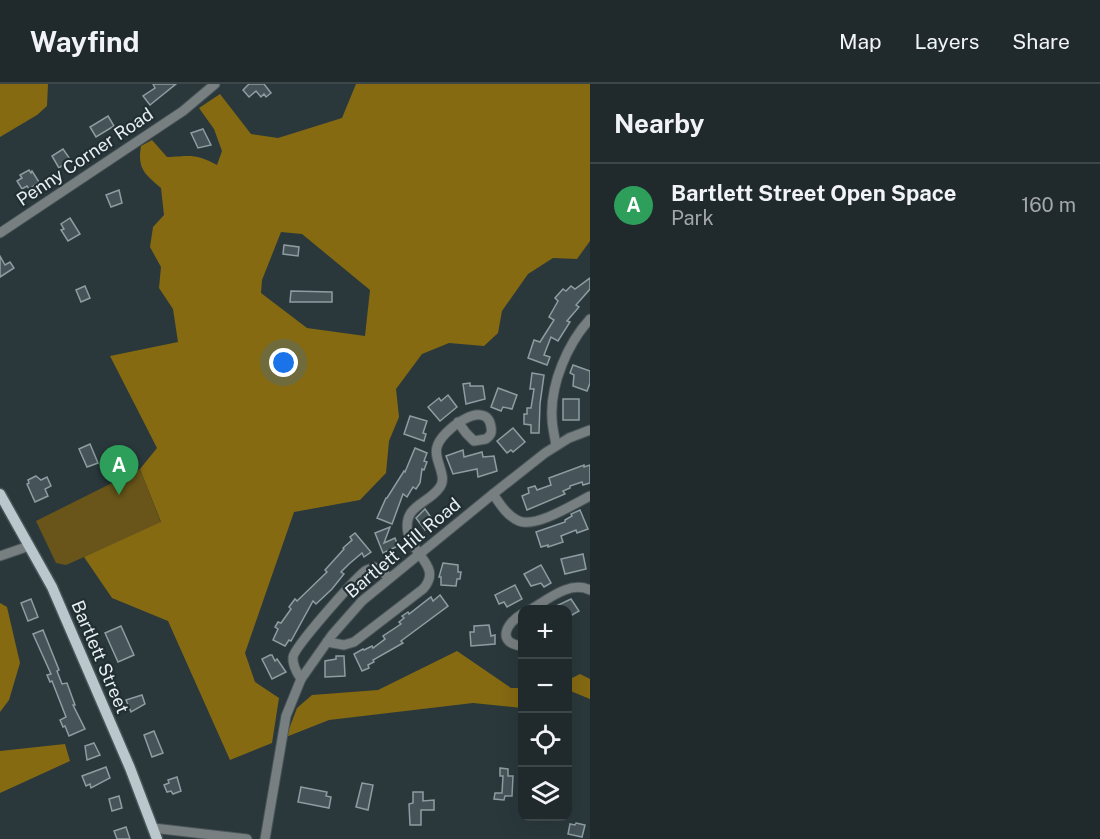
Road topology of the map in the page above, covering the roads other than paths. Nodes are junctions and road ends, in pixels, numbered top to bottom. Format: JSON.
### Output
{"nodes":[{"id":1,"x":215,"y":84,"type":"edge"},
{"id":2,"x":0,"y":233,"type":"edge"},
{"id":3,"x":590,"y":318,"type":"edge"},
{"id":4,"x":458,"y":422,"type":"dead end"},
{"id":5,"x":590,"y":430,"type":"edge"},
{"id":6,"x":556,"y":446,"type":"junction"},
{"id":7,"x":0,"y":494,"type":"edge"},
{"id":8,"x":493,"y":494,"type":"junction"},
{"id":9,"x":590,"y":496,"type":"edge"},
{"id":10,"x":29,"y":546,"type":"junction"},
{"id":11,"x":419,"y":555,"type":"junction"},
{"id":12,"x":0,"y":556,"type":"edge"},
{"id":13,"x":389,"y":578,"type":"junction"},
{"id":14,"x":590,"y":590,"type":"edge"},
{"id":15,"x":545,"y":605,"type":"edge"},
{"id":16,"x":518,"y":616,"type":"edge"},
{"id":17,"x":327,"y":642,"type":"junction"},
{"id":18,"x":518,"y":645,"type":"edge"},
{"id":19,"x":301,"y":679,"type":"junction"},
{"id":20,"x":153,"y":828,"type":"junction"},
{"id":21,"x":157,"y":839,"type":"edge"},
{"id":22,"x":247,"y":839,"type":"edge"},
{"id":23,"x":265,"y":839,"type":"edge"}],
"edges":[{"from":1,"to":2,"type":"street","name":"Penny Corner Road"},
{"from":3,"to":6,"type":"street"},
{"from":4,"to":11,"type":"street"},
{"from":5,"to":6,"type":"street","name":"Bartlett Hill Road"},
{"from":6,"to":8,"type":"street","name":"Bartlett Hill Road"},
{"from":7,"to":10,"type":"main road","name":"Bartlett Street"},
{"from":8,"to":9,"type":"street"},
{"from":8,"to":11,"type":"street","name":"Bartlett Hill Road"},
{"from":10,"to":12,"type":"street"},
{"from":10,"to":20,"type":"main road","name":"Bartlett Street"},
{"from":11,"to":13,"type":"street","name":"Bartlett Hill Road"},
{"from":11,"to":17,"type":"street"},
{"from":13,"to":17,"type":"street","name":"Bartlett Hill Road"},
{"from":13,"to":19,"type":"street"},
{"from":14,"to":15,"type":"street"},
{"from":16,"to":18,"type":"street"},
{"from":17,"to":19,"type":"street","name":"Bartlett Hill Road"},
{"from":19,"to":23,"type":"street","name":"Bartlett Hill Road"},
{"from":20,"to":21,"type":"main road","name":"Bartlett Street"},
{"from":20,"to":22,"type":"street"}]}
